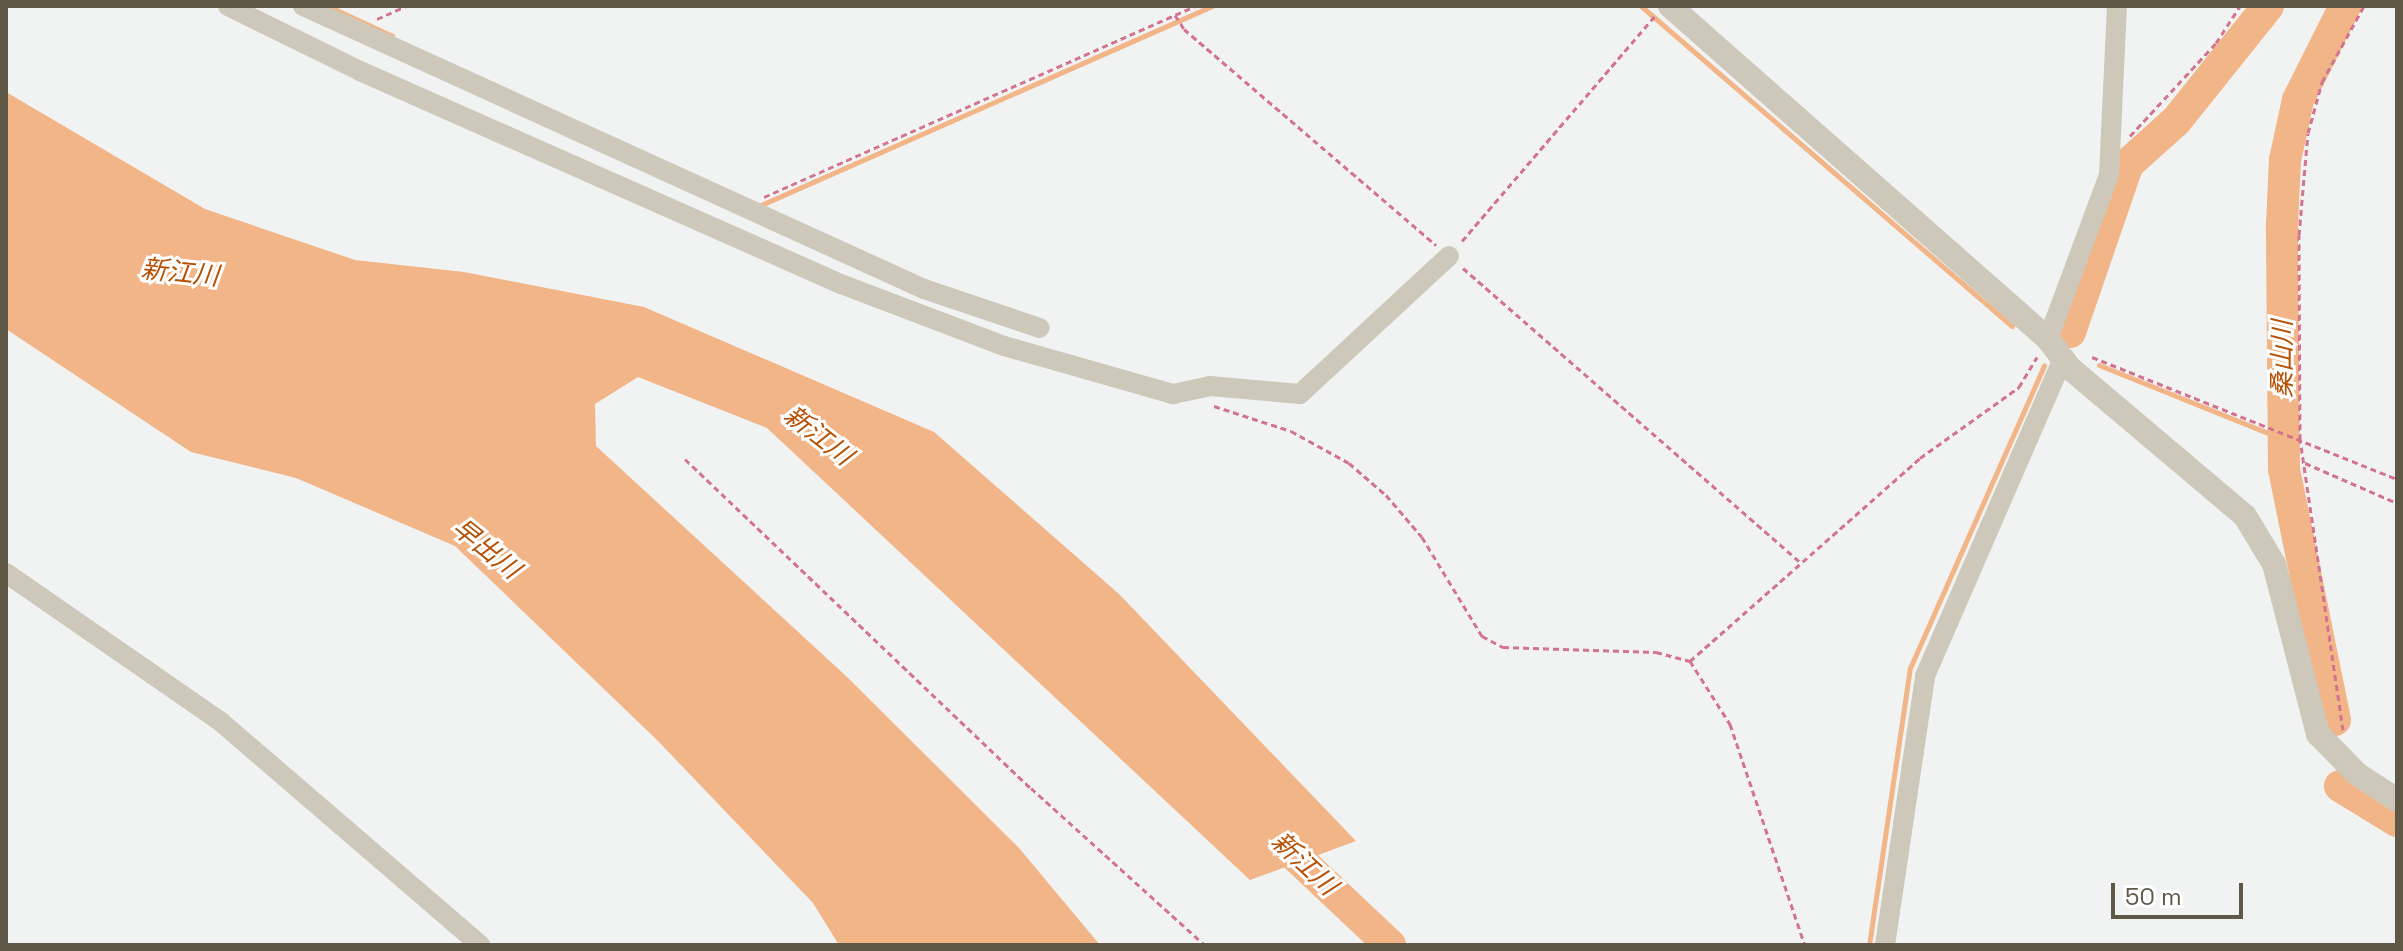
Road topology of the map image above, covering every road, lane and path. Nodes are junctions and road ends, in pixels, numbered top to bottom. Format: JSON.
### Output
{"nodes":[{"id":1,"x":228,"y":6,"type":"edge"},
{"id":2,"x":303,"y":6,"type":"edge"},
{"id":3,"x":406,"y":6,"type":"edge"},
{"id":4,"x":1196,"y":6,"type":"edge"},
{"id":5,"x":1663,"y":6,"type":"edge"},
{"id":6,"x":1670,"y":6,"type":"edge"},
{"id":7,"x":2117,"y":6,"type":"edge"},
{"id":8,"x":2240,"y":6,"type":"edge"},
{"id":9,"x":2364,"y":6,"type":"edge"},
{"id":10,"x":1175,"y":15,"type":"junction"},
{"id":11,"x":353,"y":29,"type":"junction"},
{"id":12,"x":2113,"y":152,"type":"junction"},
{"id":13,"x":740,"y":207,"type":"junction"},
{"id":14,"x":1449,"y":256,"type":"junction"},
{"id":15,"x":1040,"y":328,"type":"dead end"},
{"id":16,"x":2048,"y":339,"type":"junction"},
{"id":17,"x":2066,"y":365,"type":"junction"},
{"id":18,"x":1173,"y":394,"type":"junction"},
{"id":19,"x":2300,"y":440,"type":"junction"},
{"id":20,"x":685,"y":459,"type":"dead end"},
{"id":21,"x":2304,"y":462,"type":"junction"},
{"id":22,"x":2397,"y":479,"type":"edge"},
{"id":23,"x":2397,"y":503,"type":"edge"},
{"id":24,"x":1802,"y":564,"type":"junction"},
{"id":25,"x":6,"y":573,"type":"edge"},
{"id":26,"x":1690,"y":661,"type":"junction"},
{"id":27,"x":2344,"y":741,"type":"dead end"},
{"id":28,"x":2397,"y":800,"type":"edge"},
{"id":29,"x":480,"y":945,"type":"edge"},
{"id":30,"x":1205,"y":945,"type":"edge"},
{"id":31,"x":1805,"y":945,"type":"edge"},
{"id":32,"x":1885,"y":945,"type":"edge"}],
"edges":[{"from":1,"to":18,"type":"street"},
{"from":2,"to":11,"type":"street"},
{"from":3,"to":11,"type":"path"},
{"from":4,"to":10,"type":"path"},
{"from":5,"to":14,"type":"path"},
{"from":6,"to":16,"type":"street"},
{"from":7,"to":12,"type":"street"},
{"from":8,"to":12,"type":"path"},
{"from":9,"to":19,"type":"path"},
{"from":10,"to":13,"type":"path"},
{"from":10,"to":14,"type":"path"},
{"from":11,"to":13,"type":"street"},
{"from":12,"to":16,"type":"street"},
{"from":13,"to":15,"type":"street"},
{"from":14,"to":18,"type":"street"},
{"from":14,"to":24,"type":"path"},
{"from":16,"to":17,"type":"street"},
{"from":16,"to":24,"type":"path"},
{"from":17,"to":19,"type":"path"},
{"from":17,"to":28,"type":"street"},
{"from":17,"to":32,"type":"street"},
{"from":18,"to":26,"type":"path"},
{"from":19,"to":21,"type":"path"},
{"from":19,"to":22,"type":"path"},
{"from":20,"to":30,"type":"path"},
{"from":21,"to":23,"type":"path"},
{"from":21,"to":27,"type":"path"},
{"from":24,"to":26,"type":"path"},
{"from":25,"to":29,"type":"street"},
{"from":26,"to":31,"type":"path"}]}
